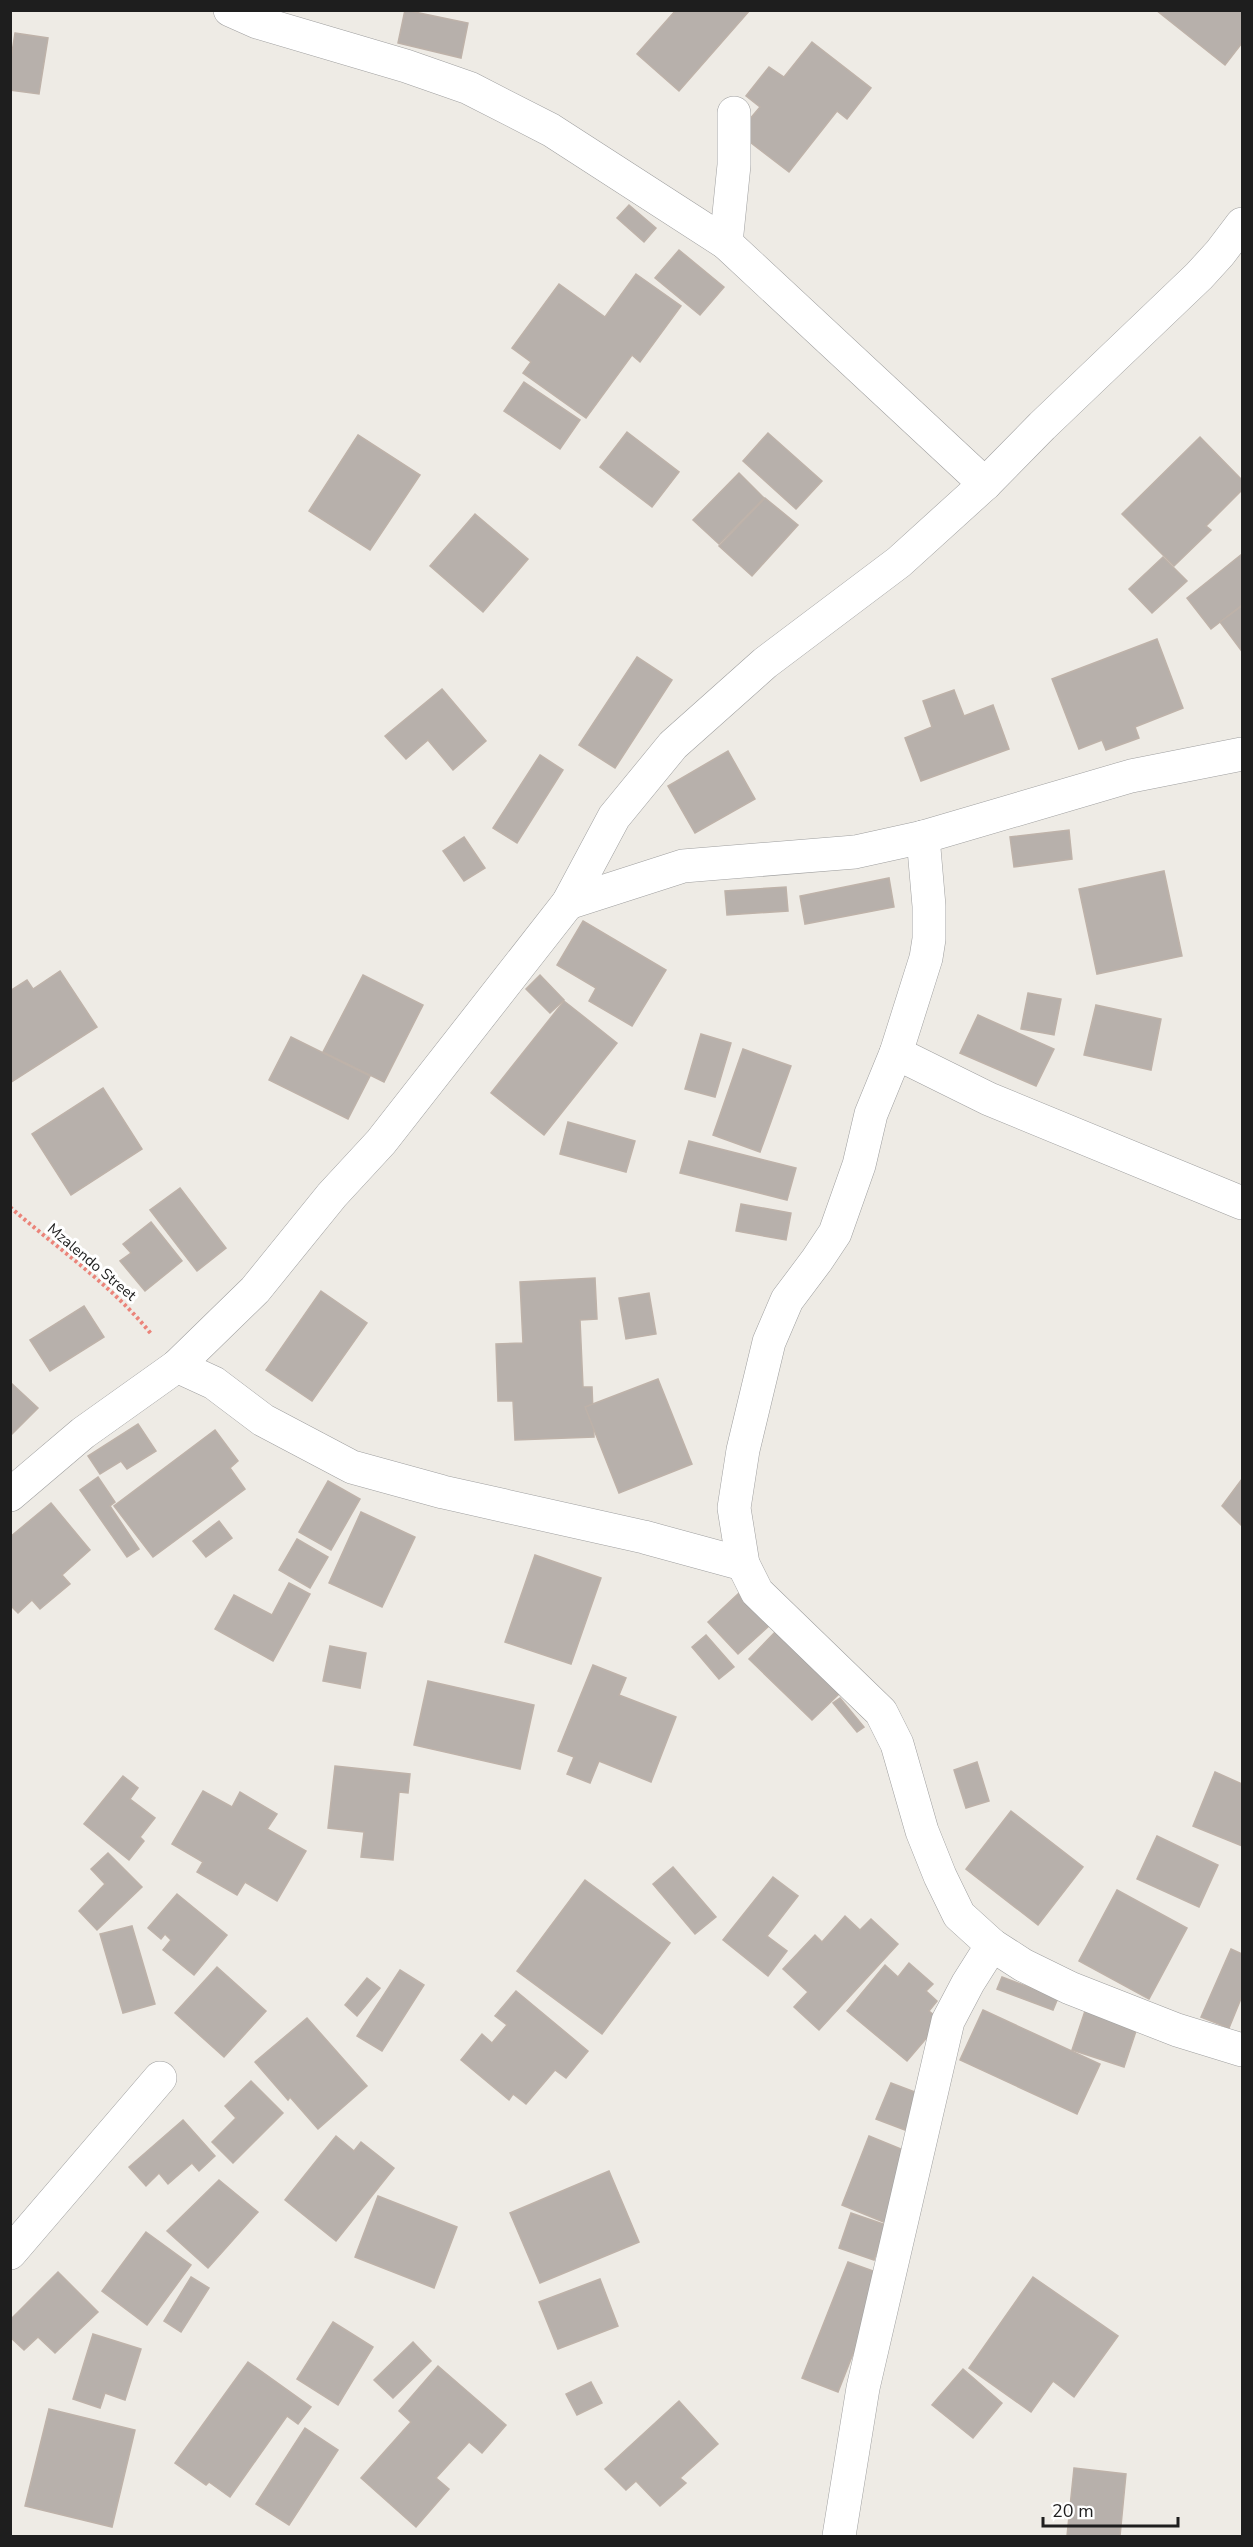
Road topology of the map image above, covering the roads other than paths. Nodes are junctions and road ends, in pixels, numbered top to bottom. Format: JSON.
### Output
{"nodes":[{"id":1,"x":230,"y":10,"type":"edge"},
{"id":2,"x":734,"y":113,"type":"dead end"},
{"id":3,"x":1242,"y":224,"type":"edge"},
{"id":4,"x":726,"y":243,"type":"junction"},
{"id":5,"x":985,"y":484,"type":"junction"},
{"id":6,"x":1242,"y":754,"type":"edge"},
{"id":7,"x":923,"y":837,"type":"junction"},
{"id":8,"x":568,"y":903,"type":"junction"},
{"id":9,"x":896,"y":1053,"type":"junction"},
{"id":10,"x":1242,"y":1203,"type":"edge"},
{"id":11,"x":177,"y":1366,"type":"junction"},
{"id":12,"x":10,"y":1495,"type":"edge"},
{"id":13,"x":743,"y":1564,"type":"junction"},
{"id":14,"x":992,"y":1945,"type":"junction"},
{"id":15,"x":1242,"y":2050,"type":"edge"},
{"id":16,"x":160,"y":2078,"type":"dead end"},
{"id":17,"x":10,"y":2253,"type":"edge"},
{"id":18,"x":839,"y":2536,"type":"edge"}],
"edges":[{"from":1,"to":4,"type":"street"},
{"from":2,"to":4,"type":"street"},
{"from":3,"to":5,"type":"street"},
{"from":4,"to":5,"type":"street"},
{"from":5,"to":8,"type":"street"},
{"from":6,"to":7,"type":"street"},
{"from":7,"to":8,"type":"street"},
{"from":7,"to":9,"type":"street"},
{"from":8,"to":11,"type":"street"},
{"from":9,"to":10,"type":"street"},
{"from":9,"to":13,"type":"street"},
{"from":11,"to":12,"type":"street"},
{"from":11,"to":13,"type":"street"},
{"from":13,"to":14,"type":"street"},
{"from":14,"to":15,"type":"street"},
{"from":14,"to":18,"type":"street"},
{"from":16,"to":17,"type":"street"}]}
